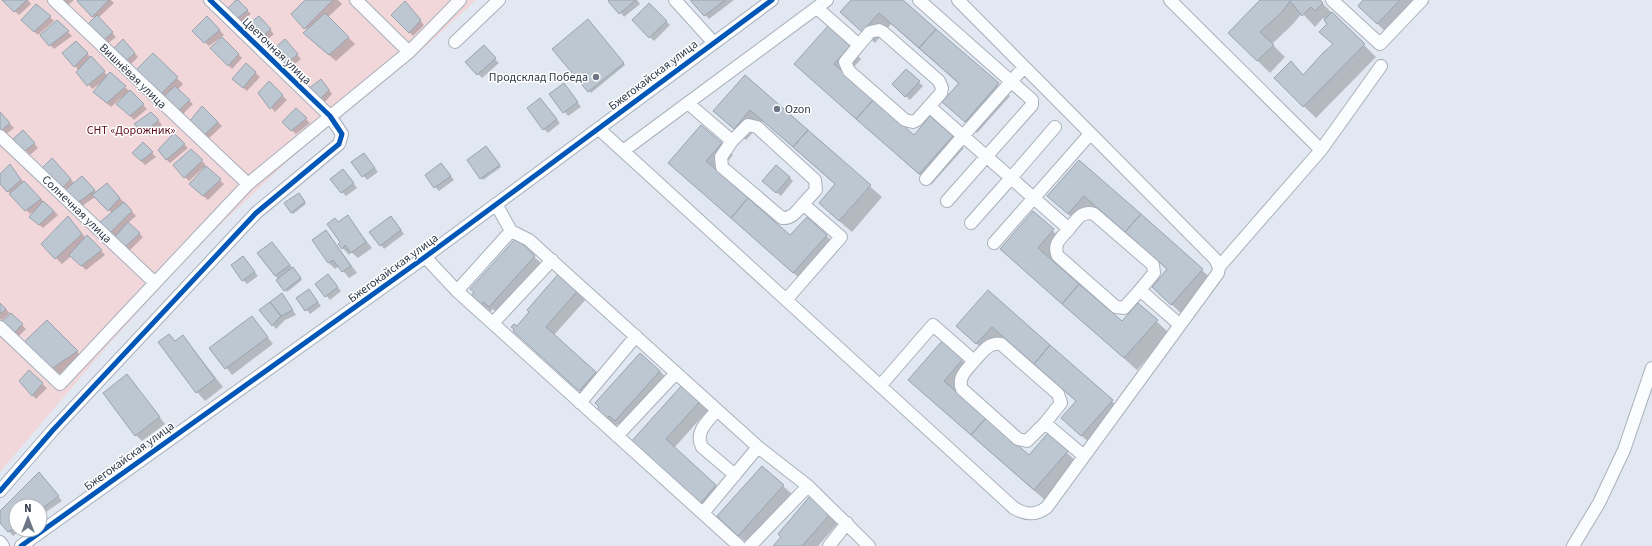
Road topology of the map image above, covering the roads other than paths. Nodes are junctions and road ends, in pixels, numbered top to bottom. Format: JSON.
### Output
{"nodes":[{"id":1,"x":54,"y":0,"type":"edge"},
{"id":2,"x":210,"y":0,"type":"edge"},
{"id":3,"x":356,"y":0,"type":"edge"},
{"id":4,"x":460,"y":0,"type":"edge"},
{"id":5,"x":499,"y":0,"type":"edge"},
{"id":6,"x":675,"y":0,"type":"edge"},
{"id":7,"x":772,"y":0,"type":"edge"},
{"id":8,"x":827,"y":0,"type":"edge"},
{"id":9,"x":958,"y":0,"type":"edge"},
{"id":10,"x":1170,"y":0,"type":"edge"},
{"id":11,"x":1332,"y":0,"type":"edge"},
{"id":12,"x":1422,"y":0,"type":"edge"},
{"id":13,"x":925,"y":2,"type":"edge"},
{"id":14,"x":816,"y":8,"type":"junction"},
{"id":15,"x":455,"y":42,"type":"dead end"},
{"id":16,"x":713,"y":42,"type":"junction"},
{"id":17,"x":859,"y":45,"type":"junction"},
{"id":18,"x":409,"y":52,"type":"junction"},
{"id":19,"x":1381,"y":66,"type":"dead end"},
{"id":20,"x":1024,"y":67,"type":"junction"},
{"id":21,"x":1012,"y":81,"type":"junction"},
{"id":22,"x":689,"y":104,"type":"junction"},
{"id":23,"x":930,"y":106,"type":"junction"},
{"id":24,"x":330,"y":116,"type":"junction"},
{"id":25,"x":1055,"y":127,"type":"dead end"},
{"id":26,"x":599,"y":129,"type":"junction"},
{"id":27,"x":1090,"y":134,"type":"junction"},
{"id":28,"x":0,"y":136,"type":"edge"},
{"id":29,"x":964,"y":136,"type":"junction"},
{"id":30,"x":732,"y":141,"type":"junction"},
{"id":31,"x":1321,"y":150,"type":"junction"},
{"id":32,"x":623,"y":151,"type":"junction"},
{"id":33,"x":987,"y":156,"type":"junction"},
{"id":34,"x":926,"y":178,"type":"dead end"},
{"id":35,"x":1011,"y":178,"type":"junction"},
{"id":36,"x":248,"y":184,"type":"junction"},
{"id":37,"x":1034,"y":198,"type":"junction"},
{"id":38,"x":947,"y":201,"type":"dead end"},
{"id":39,"x":496,"y":204,"type":"junction"},
{"id":40,"x":803,"y":204,"type":"junction"},
{"id":41,"x":971,"y":223,"type":"dead end"},
{"id":42,"x":1069,"y":229,"type":"junction"},
{"id":43,"x":511,"y":231,"type":"junction"},
{"id":44,"x":994,"y":243,"type":"dead end"},
{"id":45,"x":425,"y":257,"type":"junction"},
{"id":46,"x":552,"y":260,"type":"junction"},
{"id":47,"x":1220,"y":267,"type":"junction"},
{"id":48,"x":155,"y":283,"type":"junction"},
{"id":49,"x":1140,"y":290,"type":"junction"},
{"id":50,"x":457,"y":291,"type":"junction"},
{"id":51,"x":786,"y":300,"type":"junction"},
{"id":52,"x":493,"y":323,"type":"junction"},
{"id":53,"x":1180,"y":325,"type":"junction"},
{"id":54,"x":0,"y":327,"type":"edge"},
{"id":55,"x":636,"y":336,"type":"junction"},
{"id":56,"x":974,"y":361,"type":"junction"},
{"id":57,"x":1652,"y":368,"type":"edge"},
{"id":58,"x":676,"y":373,"type":"junction"},
{"id":59,"x":880,"y":386,"type":"junction"},
{"id":60,"x":580,"y":403,"type":"junction"},
{"id":61,"x":717,"y":410,"type":"junction"},
{"id":62,"x":1045,"y":423,"type":"junction"},
{"id":63,"x":618,"y":436,"type":"junction"},
{"id":64,"x":758,"y":448,"type":"junction"},
{"id":65,"x":1084,"y":456,"type":"junction"},
{"id":66,"x":735,"y":475,"type":"junction"},
{"id":67,"x":808,"y":486,"type":"junction"},
{"id":68,"x":0,"y":491,"type":"edge"},
{"id":69,"x":703,"y":514,"type":"junction"},
{"id":70,"x":847,"y":523,"type":"junction"},
{"id":71,"x":0,"y":542,"type":"edge"},
{"id":72,"x":26,"y":545,"type":"edge"},
{"id":73,"x":3,"y":546,"type":"edge"},
{"id":74,"x":739,"y":546,"type":"edge"},
{"id":75,"x":750,"y":546,"type":"edge"},
{"id":76,"x":829,"y":546,"type":"edge"},
{"id":77,"x":869,"y":546,"type":"edge"},
{"id":78,"x":1573,"y":546,"type":"edge"}],
"edges":[{"from":1,"to":36,"type":"street","name":"Вишнёвая улица"},
{"from":2,"to":24,"type":"street","name":"Цветочная улица"},
{"from":3,"to":18,"type":"street"},
{"from":4,"to":18,"type":"street"},
{"from":5,"to":15,"type":"street"},
{"from":6,"to":16,"type":"street"},
{"from":7,"to":16,"type":"street","name":"Бжегокайская улица"},
{"from":8,"to":14,"type":"street"},
{"from":9,"to":20,"type":"street"},
{"from":10,"to":31,"type":"street"},
{"from":11,"to":12,"type":"street"},
{"from":13,"to":21,"type":"street"},
{"from":14,"to":17,"type":"street"},
{"from":14,"to":22,"type":"street"},
{"from":16,"to":26,"type":"street","name":"Бжегокайская улица"},
{"from":17,"to":23,"type":"street"},
{"from":17,"to":23,"type":"street"},
{"from":18,"to":24,"type":"street"},
{"from":19,"to":31,"type":"street"},
{"from":20,"to":21,"type":"street"},
{"from":20,"to":27,"type":"street"},
{"from":21,"to":29,"type":"street"},
{"from":21,"to":33,"type":"street"},
{"from":22,"to":30,"type":"street"},
{"from":22,"to":32,"type":"street"},
{"from":23,"to":29,"type":"street"},
{"from":24,"to":36,"type":"street"},
{"from":24,"to":68,"type":"street","name":"Цветочная улица"},
{"from":25,"to":35,"type":"street"},
{"from":26,"to":32,"type":"street"},
{"from":26,"to":39,"type":"street","name":"Бжегокайская улица"},
{"from":27,"to":37,"type":"street"},
{"from":27,"to":47,"type":"street"},
{"from":28,"to":48,"type":"street","name":"Солнечная улица"},
{"from":29,"to":33,"type":"street"},
{"from":29,"to":34,"type":"street"},
{"from":30,"to":40,"type":"street"},
{"from":30,"to":40,"type":"street"},
{"from":31,"to":47,"type":"street"},
{"from":32,"to":51,"type":"street"},
{"from":33,"to":35,"type":"street"},
{"from":33,"to":38,"type":"street"},
{"from":35,"to":37,"type":"street"},
{"from":35,"to":41,"type":"street"},
{"from":36,"to":48,"type":"street"},
{"from":37,"to":42,"type":"street"},
{"from":37,"to":44,"type":"street"},
{"from":39,"to":43,"type":"street"},
{"from":39,"to":45,"type":"street","name":"Бжегокайская улица"},
{"from":40,"to":51,"type":"street"},
{"from":42,"to":49,"type":"street"},
{"from":42,"to":49,"type":"street"},
{"from":43,"to":46,"type":"street"},
{"from":43,"to":50,"type":"street"},
{"from":45,"to":50,"type":"street"},
{"from":45,"to":72,"type":"street","name":"Бжегокайская улица"},
{"from":46,"to":52,"type":"street"},
{"from":46,"to":55,"type":"street"},
{"from":47,"to":53,"type":"street"},
{"from":48,"to":54,"type":"street"},
{"from":49,"to":53,"type":"street"},
{"from":50,"to":52,"type":"street"},
{"from":51,"to":59,"type":"street"},
{"from":52,"to":60,"type":"street"},
{"from":53,"to":65,"type":"street"},
{"from":55,"to":58,"type":"street"},
{"from":55,"to":60,"type":"street"},
{"from":56,"to":59,"type":"street"},
{"from":56,"to":62,"type":"street"},
{"from":56,"to":62,"type":"street"},
{"from":57,"to":78,"type":"street"},
{"from":58,"to":61,"type":"street"},
{"from":58,"to":63,"type":"street"},
{"from":59,"to":65,"type":"street"},
{"from":60,"to":63,"type":"street"},
{"from":61,"to":64,"type":"street"},
{"from":61,"to":66,"type":"street"},
{"from":62,"to":65,"type":"street"},
{"from":63,"to":69,"type":"street"},
{"from":64,"to":66,"type":"street"},
{"from":64,"to":67,"type":"street"},
{"from":66,"to":69,"type":"street"},
{"from":67,"to":70,"type":"street"},
{"from":67,"to":75,"type":"street"},
{"from":69,"to":74,"type":"street"},
{"from":70,"to":76,"type":"street"},
{"from":70,"to":77,"type":"street"},
{"from":71,"to":73,"type":"street"}]}
